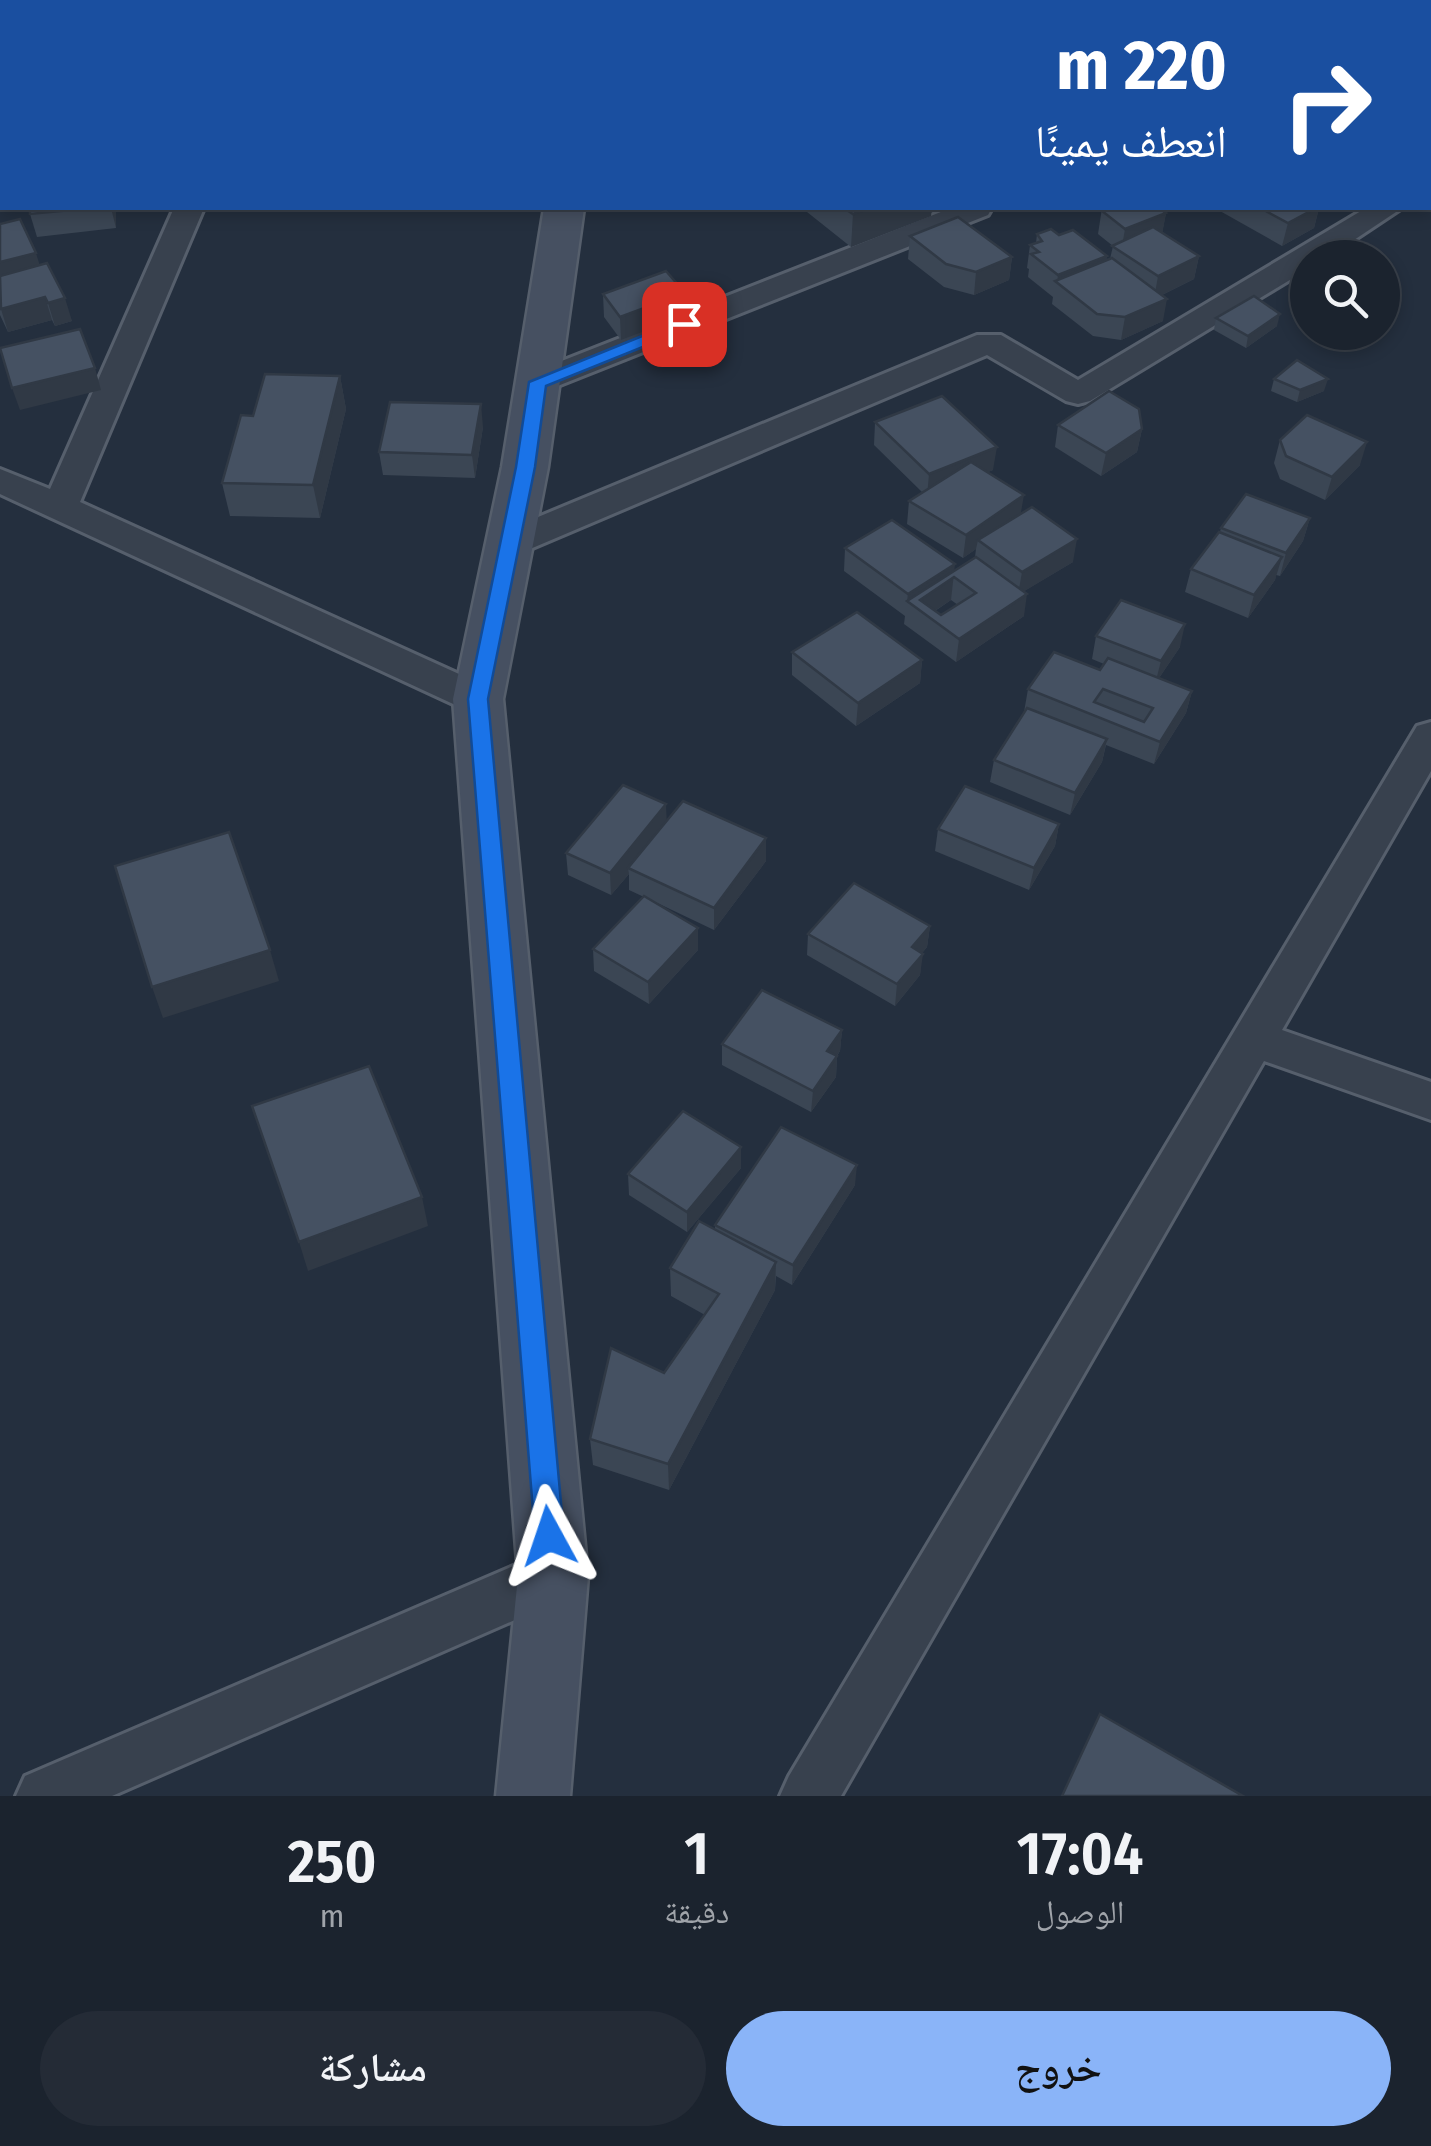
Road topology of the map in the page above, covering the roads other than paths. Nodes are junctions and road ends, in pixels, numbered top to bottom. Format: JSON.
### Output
{"nodes":[{"id":1,"x":188,"y":210,"type":"edge"},
{"id":2,"x":564,"y":210,"type":"edge"},
{"id":3,"x":972,"y":210,"type":"edge"},
{"id":4,"x":1385,"y":210,"type":"edge"},
{"id":5,"x":538,"y":382,"type":"junction"},
{"id":6,"x":0,"y":480,"type":"edge"},
{"id":7,"x":60,"y":508,"type":"junction"},
{"id":8,"x":510,"y":543,"type":"junction"},
{"id":9,"x":478,"y":699,"type":"junction"},
{"id":10,"x":1431,"y":736,"type":"edge"},
{"id":11,"x":1253,"y":1039,"type":"junction"},
{"id":12,"x":1431,"y":1100,"type":"edge"},
{"id":13,"x":553,"y":1576,"type":"junction"},
{"id":14,"x":46,"y":1796,"type":"edge"},
{"id":15,"x":532,"y":1796,"type":"edge"},
{"id":16,"x":809,"y":1796,"type":"edge"}],
"edges":[{"from":1,"to":7,"type":"street"},
{"from":2,"to":5,"type":"street"},
{"from":3,"to":5,"type":"street"},
{"from":4,"to":8,"type":"street"},
{"from":5,"to":8,"type":"street"},
{"from":6,"to":7,"type":"street"},
{"from":7,"to":9,"type":"street"},
{"from":8,"to":9,"type":"street"},
{"from":9,"to":13,"type":"street"},
{"from":10,"to":11,"type":"street"},
{"from":11,"to":12,"type":"street"},
{"from":11,"to":16,"type":"street"},
{"from":13,"to":14,"type":"street"},
{"from":13,"to":15,"type":"street"}]}
